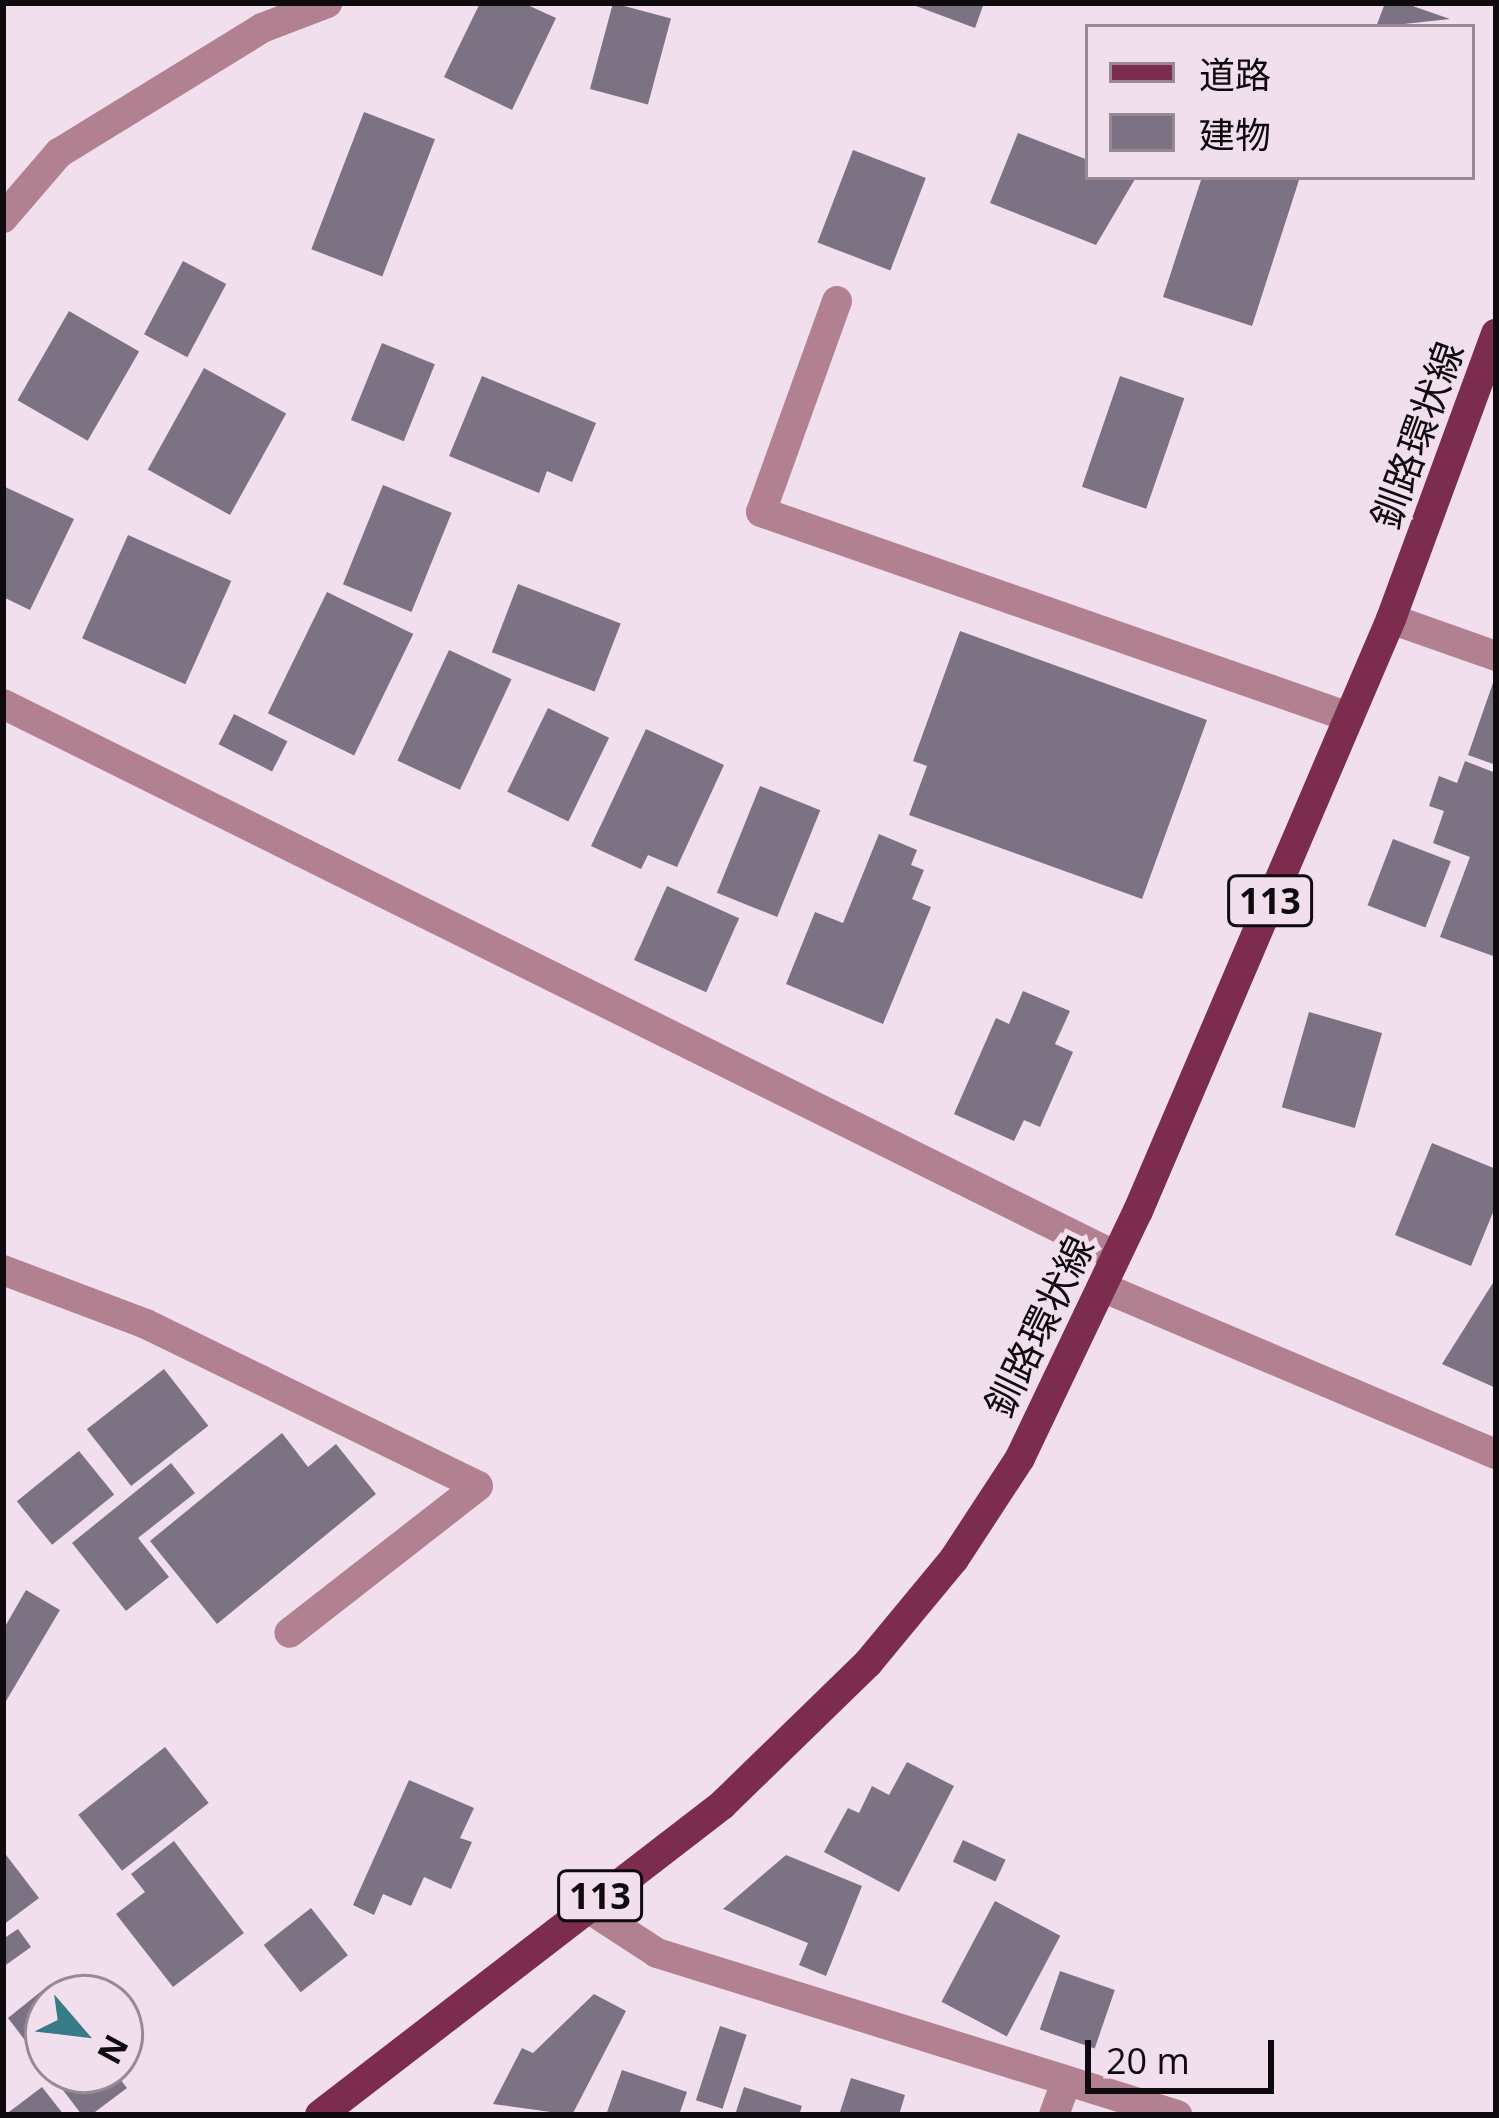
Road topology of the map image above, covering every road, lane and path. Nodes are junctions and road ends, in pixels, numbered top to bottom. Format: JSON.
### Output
{"nodes":[{"id":1,"x":327,"y":3,"type":"edge"},
{"id":2,"x":3,"y":218,"type":"edge"},
{"id":3,"x":837,"y":301,"type":"dead end"},
{"id":4,"x":1496,"y":334,"type":"edge"},
{"id":5,"x":1391,"y":619,"type":"junction"},
{"id":6,"x":1496,"y":656,"type":"edge"},
{"id":7,"x":3,"y":704,"type":"edge"},
{"id":8,"x":1349,"y":717,"type":"junction"},
{"id":9,"x":1116,"y":1256,"type":"junction"},
{"id":10,"x":3,"y":1270,"type":"edge"},
{"id":11,"x":1102,"y":1287,"type":"junction"},
{"id":12,"x":1496,"y":1454,"type":"edge"},
{"id":13,"x":289,"y":1633,"type":"dead end"},
{"id":14,"x":585,"y":1906,"type":"junction"},
{"id":15,"x":1065,"y":2084,"type":"junction"},
{"id":16,"x":320,"y":2115,"type":"edge"},
{"id":17,"x":1054,"y":2115,"type":"edge"},
{"id":18,"x":1178,"y":2115,"type":"edge"}],
"edges":[{"from":1,"to":2,"type":"street"},
{"from":3,"to":8,"type":"street"},
{"from":4,"to":5,"type":"main road","name":"釧路環状線","number":"113"},
{"from":5,"to":6,"type":"street"},
{"from":5,"to":8,"type":"main road","name":"釧路環状線","number":"113"},
{"from":7,"to":9,"type":"street"},
{"from":8,"to":9,"type":"main road","name":"釧路環状線","number":"113"},
{"from":9,"to":11,"type":"main road","name":"釧路環状線","number":"113"},
{"from":10,"to":13,"type":"street"},
{"from":11,"to":12,"type":"street"},
{"from":11,"to":14,"type":"main road","name":"釧路環状線","number":"113"},
{"from":14,"to":15,"type":"street"},
{"from":14,"to":16,"type":"main road","name":"釧路環状線","number":"113"},
{"from":15,"to":17,"type":"street"},
{"from":15,"to":18,"type":"street"}]}
